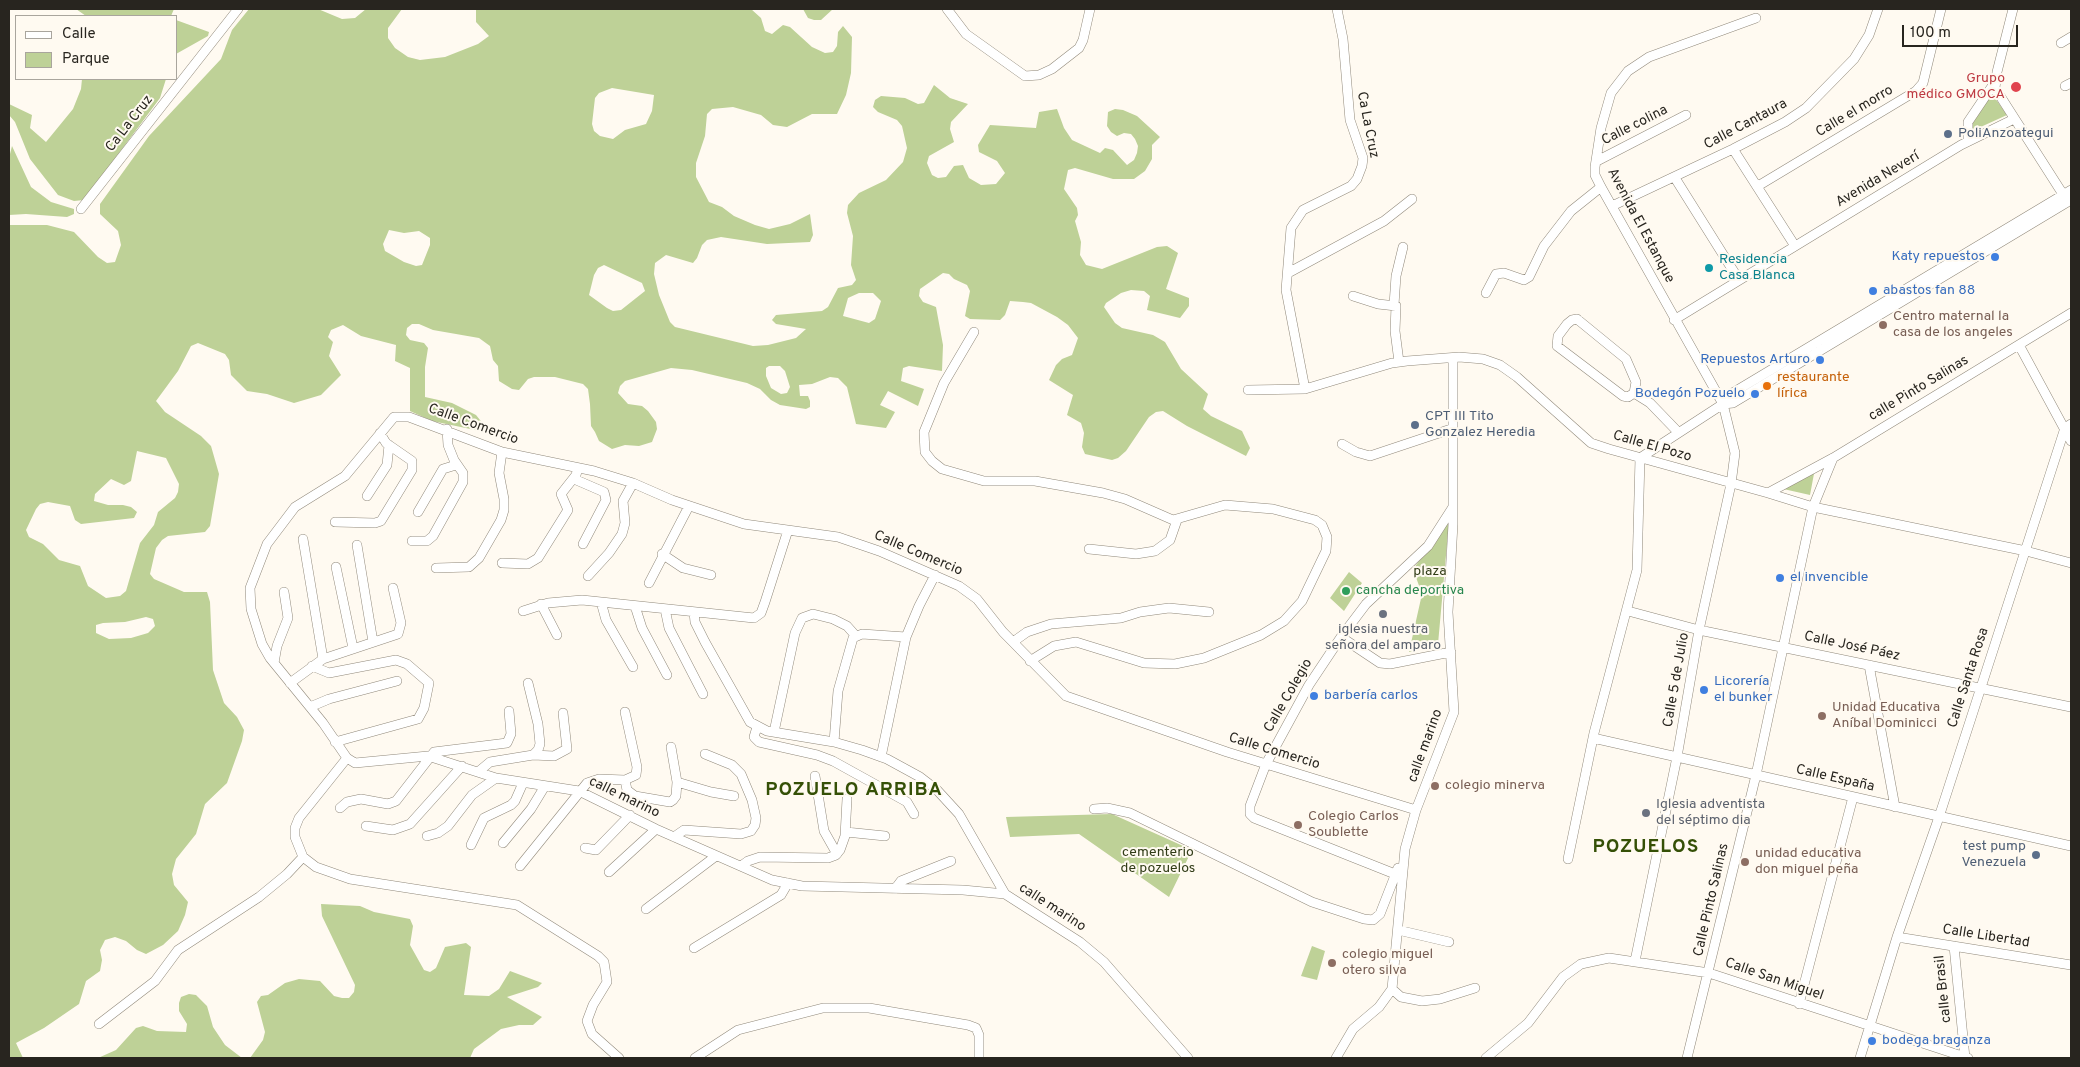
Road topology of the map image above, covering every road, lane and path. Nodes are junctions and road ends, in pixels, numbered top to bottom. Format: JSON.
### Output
{"nodes":[{"id":1,"x":238,"y":9,"type":"edge"},
{"id":2,"x":948,"y":9,"type":"edge"},
{"id":3,"x":1090,"y":9,"type":"edge"},
{"id":4,"x":1337,"y":9,"type":"edge"},
{"id":5,"x":1878,"y":9,"type":"edge"},
{"id":6,"x":1941,"y":9,"type":"edge"},
{"id":7,"x":2013,"y":9,"type":"edge"},
{"id":8,"x":1756,"y":18,"type":"dead end"},
{"id":9,"x":2071,"y":37,"type":"edge"},
{"id":10,"x":2061,"y":43,"type":"dead end"},
{"id":11,"x":1995,"y":82,"type":"junction"},
{"id":12,"x":1686,"y":115,"type":"dead end"},
{"id":13,"x":2014,"y":119,"type":"junction"},
{"id":14,"x":1968,"y":141,"type":"junction"},
{"id":15,"x":1733,"y":149,"type":"junction"},
{"id":16,"x":1597,"y":161,"type":"junction"},
{"id":17,"x":1675,"y":178,"type":"junction"},
{"id":18,"x":1758,"y":186,"type":"junction"},
{"id":19,"x":1601,"y":187,"type":"junction"},
{"id":20,"x":2068,"y":197,"type":"edge"},
{"id":21,"x":1412,"y":199,"type":"dead end"},
{"id":22,"x":1612,"y":206,"type":"junction"},
{"id":23,"x":81,"y":209,"type":"dead end"},
{"id":24,"x":1796,"y":246,"type":"junction"},
{"id":25,"x":1403,"y":247,"type":"dead end"},
{"id":26,"x":1288,"y":273,"type":"junction"},
{"id":27,"x":1738,"y":280,"type":"junction"},
{"id":28,"x":1486,"y":293,"type":"dead end"},
{"id":29,"x":1353,"y":296,"type":"dead end"},
{"id":30,"x":1394,"y":305,"type":"junction"},
{"id":31,"x":2071,"y":313,"type":"edge"},
{"id":32,"x":1674,"y":320,"type":"junction"},
{"id":33,"x":974,"y":332,"type":"dead end"},
{"id":34,"x":2020,"y":345,"type":"junction"},
{"id":35,"x":1453,"y":359,"type":"junction"},
{"id":36,"x":1399,"y":362,"type":"junction"},
{"id":37,"x":1305,"y":389,"type":"junction"},
{"id":38,"x":1248,"y":390,"type":"dead end"},
{"id":39,"x":1634,"y":393,"type":"junction"},
{"id":40,"x":1723,"y":404,"type":"junction"},
{"id":41,"x":2068,"y":426,"type":"edge"},
{"id":42,"x":447,"y":429,"type":"junction"},
{"id":43,"x":1451,"y":429,"type":"junction"},
{"id":44,"x":1678,"y":432,"type":"junction"},
{"id":45,"x":380,"y":433,"type":"junction"},
{"id":46,"x":2071,"y":441,"type":"edge"},
{"id":47,"x":1342,"y":444,"type":"dead end"},
{"id":48,"x":389,"y":445,"type":"junction"},
{"id":49,"x":502,"y":452,"type":"junction"},
{"id":50,"x":1640,"y":458,"type":"junction"},
{"id":51,"x":1833,"y":458,"type":"junction"},
{"id":52,"x":456,"y":465,"type":"junction"},
{"id":53,"x":578,"y":468,"type":"junction"},
{"id":54,"x":574,"y":478,"type":"junction"},
{"id":55,"x":633,"y":483,"type":"junction"},
{"id":56,"x":1731,"y":484,"type":"junction"},
{"id":57,"x":1768,"y":493,"type":"junction"},
{"id":58,"x":367,"y":496,"type":"dead end"},
{"id":59,"x":689,"y":506,"type":"junction"},
{"id":60,"x":1453,"y":507,"type":"junction"},
{"id":61,"x":1813,"y":508,"type":"junction"},
{"id":62,"x":418,"y":512,"type":"dead end"},
{"id":63,"x":1177,"y":520,"type":"junction"},
{"id":64,"x":335,"y":522,"type":"dead end"},
{"id":65,"x":788,"y":530,"type":"junction"},
{"id":66,"x":303,"y":539,"type":"dead end"},
{"id":67,"x":412,"y":541,"type":"dead end"},
{"id":68,"x":583,"y":544,"type":"dead end"},
{"id":69,"x":357,"y":545,"type":"dead end"},
{"id":70,"x":1089,"y":548,"type":"dead end"},
{"id":71,"x":2026,"y":551,"type":"junction"},
{"id":72,"x":662,"y":554,"type":"junction"},
{"id":73,"x":502,"y":563,"type":"dead end"},
{"id":74,"x":2071,"y":564,"type":"edge"},
{"id":75,"x":336,"y":567,"type":"dead end"},
{"id":76,"x":436,"y":568,"type":"dead end"},
{"id":77,"x":711,"y":575,"type":"dead end"},
{"id":78,"x":588,"y":576,"type":"dead end"},
{"id":79,"x":936,"y":576,"type":"junction"},
{"id":80,"x":648,"y":583,"type":"dead end"},
{"id":81,"x":394,"y":588,"type":"dead end"},
{"id":82,"x":284,"y":592,"type":"dead end"},
{"id":83,"x":601,"y":602,"type":"junction"},
{"id":84,"x":541,"y":604,"type":"junction"},
{"id":85,"x":636,"y":606,"type":"junction"},
{"id":86,"x":665,"y":609,"type":"junction"},
{"id":87,"x":523,"y":611,"type":"dead end"},
{"id":88,"x":1628,"y":611,"type":"junction"},
{"id":89,"x":694,"y":612,"type":"junction"},
{"id":90,"x":1210,"y":612,"type":"dead end"},
{"id":91,"x":1699,"y":630,"type":"junction"},
{"id":92,"x":557,"y":635,"type":"dead end"},
{"id":93,"x":855,"y":635,"type":"junction"},
{"id":94,"x":906,"y":637,"type":"junction"},
{"id":95,"x":1341,"y":637,"type":"junction"},
{"id":96,"x":373,"y":642,"type":"junction"},
{"id":97,"x":1013,"y":642,"type":"junction"},
{"id":98,"x":1782,"y":646,"type":"junction"},
{"id":99,"x":353,"y":648,"type":"junction"},
{"id":100,"x":1451,"y":652,"type":"junction"},
{"id":101,"x":324,"y":659,"type":"junction"},
{"id":102,"x":1030,"y":661,"type":"junction"},
{"id":103,"x":274,"y":663,"type":"junction"},
{"id":104,"x":1869,"y":665,"type":"junction"},
{"id":105,"x":312,"y":666,"type":"junction"},
{"id":106,"x":633,"y":667,"type":"dead end"},
{"id":107,"x":667,"y":675,"type":"dead end"},
{"id":108,"x":397,"y":681,"type":"dead end"},
{"id":109,"x":290,"y":683,"type":"junction"},
{"id":110,"x":528,"y":683,"type":"dead end"},
{"id":111,"x":1980,"y":689,"type":"junction"},
{"id":112,"x":703,"y":694,"type":"dead end"},
{"id":113,"x":310,"y":707,"type":"junction"},
{"id":114,"x":2071,"y":707,"type":"edge"},
{"id":115,"x":509,"y":711,"type":"dead end"},
{"id":116,"x":563,"y":712,"type":"dead end"},
{"id":117,"x":625,"y":712,"type":"dead end"},
{"id":118,"x":757,"y":728,"type":"junction"},
{"id":119,"x":774,"y":732,"type":"junction"},
{"id":120,"x":1593,"y":738,"type":"junction"},
{"id":121,"x":335,"y":742,"type":"junction"},
{"id":122,"x":834,"y":742,"type":"junction"},
{"id":123,"x":671,"y":747,"type":"dead end"},
{"id":124,"x":705,"y":754,"type":"dead end"},
{"id":125,"x":533,"y":755,"type":"junction"},
{"id":126,"x":428,"y":756,"type":"junction"},
{"id":127,"x":881,"y":757,"type":"junction"},
{"id":128,"x":1677,"y":757,"type":"junction"},
{"id":129,"x":347,"y":758,"type":"junction"},
{"id":130,"x":1266,"y":764,"type":"junction"},
{"id":131,"x":462,"y":766,"type":"junction"},
{"id":132,"x":478,"y":772,"type":"junction"},
{"id":133,"x":1756,"y":775,"type":"junction"},
{"id":134,"x":815,"y":776,"type":"dead end"},
{"id":135,"x":496,"y":778,"type":"junction"},
{"id":136,"x":625,"y":780,"type":"junction"},
{"id":137,"x":677,"y":782,"type":"junction"},
{"id":138,"x":523,"y":783,"type":"junction"},
{"id":139,"x":545,"y":786,"type":"junction"},
{"id":140,"x":579,"y":791,"type":"junction"},
{"id":141,"x":734,"y":796,"type":"dead end"},
{"id":142,"x":1853,"y":797,"type":"junction"},
{"id":143,"x":847,"y":799,"type":"dead end"},
{"id":144,"x":1895,"y":807,"type":"junction"},
{"id":145,"x":340,"y":808,"type":"dead end"},
{"id":146,"x":1094,"y":809,"type":"dead end"},
{"id":147,"x":1416,"y":810,"type":"junction"},
{"id":148,"x":914,"y":814,"type":"dead end"},
{"id":149,"x":630,"y":816,"type":"junction"},
{"id":150,"x":1939,"y":817,"type":"junction"},
{"id":151,"x":366,"y":826,"type":"dead end"},
{"id":152,"x":656,"y":829,"type":"junction"},
{"id":153,"x":846,"y":832,"type":"junction"},
{"id":154,"x":427,"y":836,"type":"dead end"},
{"id":155,"x":885,"y":836,"type":"dead end"},
{"id":156,"x":674,"y":837,"type":"junction"},
{"id":157,"x":503,"y":843,"type":"dead end"},
{"id":158,"x":471,"y":846,"type":"dead end"},
{"id":159,"x":2071,"y":846,"type":"edge"},
{"id":160,"x":585,"y":848,"type":"dead end"},
{"id":161,"x":1405,"y":849,"type":"junction"},
{"id":162,"x":837,"y":854,"type":"junction"},
{"id":163,"x":716,"y":856,"type":"junction"},
{"id":164,"x":303,"y":857,"type":"junction"},
{"id":165,"x":1568,"y":859,"type":"dead end"},
{"id":166,"x":951,"y":860,"type":"dead end"},
{"id":167,"x":520,"y":866,"type":"dead end"},
{"id":168,"x":741,"y":866,"type":"junction"},
{"id":169,"x":609,"y":872,"type":"dead end"},
{"id":170,"x":1395,"y":874,"type":"junction"},
{"id":171,"x":788,"y":883,"type":"junction"},
{"id":172,"x":895,"y":889,"type":"junction"},
{"id":173,"x":1005,"y":894,"type":"junction"},
{"id":174,"x":646,"y":909,"type":"dead end"},
{"id":175,"x":1398,"y":930,"type":"junction"},
{"id":176,"x":1897,"y":936,"type":"junction"},
{"id":177,"x":1449,"y":942,"type":"dead end"},
{"id":178,"x":1954,"y":946,"type":"junction"},
{"id":179,"x":694,"y":948,"type":"dead end"},
{"id":180,"x":1635,"y":961,"type":"junction"},
{"id":181,"x":2071,"y":965,"type":"edge"},
{"id":182,"x":1709,"y":973,"type":"junction"},
{"id":183,"x":1475,"y":988,"type":"dead end"},
{"id":184,"x":1392,"y":989,"type":"junction"},
{"id":185,"x":1800,"y":1004,"type":"junction"},
{"id":186,"x":99,"y":1024,"type":"dead end"},
{"id":187,"x":1869,"y":1027,"type":"junction"},
{"id":188,"x":619,"y":1058,"type":"edge"},
{"id":189,"x":694,"y":1058,"type":"edge"},
{"id":190,"x":979,"y":1058,"type":"edge"},
{"id":191,"x":1188,"y":1058,"type":"edge"},
{"id":192,"x":1336,"y":1058,"type":"edge"},
{"id":193,"x":1486,"y":1058,"type":"edge"},
{"id":194,"x":1688,"y":1058,"type":"edge"},
{"id":195,"x":1860,"y":1058,"type":"edge"},
{"id":196,"x":1966,"y":1058,"type":"edge"}],
"edges":[{"from":1,"to":23,"type":"street","name":"Ca La Cruz"},
{"from":2,"to":3,"type":"street"},
{"from":4,"to":26,"type":"street","name":"Ca La Cruz"},
{"from":5,"to":15,"type":"street","name":"Calle Cantaura"},
{"from":6,"to":18,"type":"street","name":"Calle el morro"},
{"from":7,"to":11,"type":"street"},
{"from":8,"to":16,"type":"street","name":"Avenida El Estanque"},
{"from":9,"to":10,"type":"street"},
{"from":11,"to":13,"type":"street"},
{"from":11,"to":14,"type":"street"},
{"from":12,"to":16,"type":"street","name":"Calle colina"},
{"from":13,"to":14,"type":"street","name":"Avenida Neverí"},
{"from":13,"to":20,"type":"street"},
{"from":14,"to":24,"type":"street","name":"Avenida Neverí"},
{"from":15,"to":17,"type":"street","name":"Calle Cantaura"},
{"from":15,"to":18,"type":"street"},
{"from":16,"to":19,"type":"street","name":"Avenida El Estanque"},
{"from":17,"to":22,"type":"street","name":"Calle Cantaura"},
{"from":17,"to":27,"type":"street"},
{"from":18,"to":24,"type":"street"},
{"from":19,"to":22,"type":"street","name":"Avenida El Estanque"},
{"from":19,"to":28,"type":"street"},
{"from":20,"to":40,"type":"street"},
{"from":21,"to":26,"type":"street"},
{"from":22,"to":32,"type":"street","name":"Avenida El Estanque"},
{"from":24,"to":27,"type":"street","name":"Avenida Neverí"},
{"from":25,"to":30,"type":"street"},
{"from":26,"to":37,"type":"street","name":"Ca La Cruz"},
{"from":27,"to":32,"type":"street","name":"Avenida Neverí"},
{"from":29,"to":30,"type":"street"},
{"from":30,"to":36,"type":"street"},
{"from":31,"to":34,"type":"street","name":"calle Pinto Salinas"},
{"from":32,"to":40,"type":"street","name":"Avenida El Estanque"},
{"from":33,"to":63,"type":"street"},
{"from":34,"to":41,"type":"street"},
{"from":34,"to":51,"type":"street","name":"calle Pinto Salinas"},
{"from":35,"to":36,"type":"street","name":"Calle El Pozo"},
{"from":35,"to":43,"type":"street","name":"calle marino"},
{"from":35,"to":50,"type":"street","name":"Calle El Pozo"},
{"from":36,"to":37,"type":"street","name":"Calle El Pozo"},
{"from":37,"to":38,"type":"street","name":"Calle El Pozo"},
{"from":39,"to":39,"type":"street"},
{"from":39,"to":44,"type":"street"},
{"from":40,"to":44,"type":"street"},
{"from":40,"to":56,"type":"street","name":"Calle 5 de Julio"},
{"from":41,"to":46,"type":"street"},
{"from":41,"to":71,"type":"street","name":"Calle Santa Rosa"},
{"from":42,"to":45,"type":"street","name":"Calle Comercio"},
{"from":42,"to":49,"type":"street","name":"Calle Comercio"},
{"from":42,"to":52,"type":"street"},
{"from":43,"to":47,"type":"street"},
{"from":43,"to":60,"type":"street","name":"calle marino"},
{"from":44,"to":50,"type":"street"},
{"from":45,"to":48,"type":"street"},
{"from":45,"to":103,"type":"street"},
{"from":48,"to":58,"type":"street"},
{"from":48,"to":64,"type":"street"},
{"from":49,"to":53,"type":"street","name":"Calle Comercio"},
{"from":49,"to":76,"type":"street"},
{"from":50,"to":56,"type":"street","name":"Calle El Pozo"},
{"from":50,"to":88,"type":"street"},
{"from":51,"to":57,"type":"street","name":"calle Pinto Salinas"},
{"from":51,"to":61,"type":"street","name":"Calle Pinto Salinas"},
{"from":52,"to":62,"type":"street"},
{"from":52,"to":67,"type":"street"},
{"from":53,"to":54,"type":"street"},
{"from":53,"to":55,"type":"street","name":"Calle Comercio"},
{"from":54,"to":68,"type":"street"},
{"from":54,"to":73,"type":"street"},
{"from":55,"to":59,"type":"street","name":"Calle Comercio"},
{"from":55,"to":78,"type":"street"},
{"from":56,"to":57,"type":"street","name":"Calle El Pozo"},
{"from":56,"to":91,"type":"street","name":"Calle 5 de Julio"},
{"from":57,"to":61,"type":"street","name":"Calle El Pozo"},
{"from":59,"to":65,"type":"street","name":"Calle Comercio"},
{"from":59,"to":72,"type":"street"},
{"from":60,"to":95,"type":"street","name":"Calle Colegio"},
{"from":60,"to":100,"type":"street","name":"calle marino"},
{"from":61,"to":71,"type":"street","name":"Calle El Pozo"},
{"from":61,"to":98,"type":"street","name":"Calle Pinto Salinas"},
{"from":63,"to":70,"type":"street"},
{"from":63,"to":102,"type":"street"},
{"from":65,"to":79,"type":"street","name":"Calle Comercio"},
{"from":65,"to":89,"type":"street"},
{"from":66,"to":101,"type":"street"},
{"from":69,"to":96,"type":"street"},
{"from":71,"to":74,"type":"street","name":"Calle El Pozo"},
{"from":71,"to":111,"type":"street","name":"Calle Santa Rosa"},
{"from":72,"to":77,"type":"street"},
{"from":72,"to":80,"type":"street"},
{"from":75,"to":99,"type":"street"},
{"from":79,"to":94,"type":"street"},
{"from":79,"to":97,"type":"street","name":"Calle Comercio"},
{"from":81,"to":96,"type":"street"},
{"from":82,"to":103,"type":"street"},
{"from":83,"to":84,"type":"street"},
{"from":83,"to":85,"type":"street"},
{"from":83,"to":106,"type":"street"},
{"from":84,"to":87,"type":"street"},
{"from":84,"to":92,"type":"street"},
{"from":85,"to":86,"type":"street"},
{"from":85,"to":107,"type":"street"},
{"from":86,"to":89,"type":"street"},
{"from":86,"to":112,"type":"street"},
{"from":88,"to":91,"type":"street","name":"Calle José Páez"},
{"from":88,"to":120,"type":"street"},
{"from":89,"to":118,"type":"street"},
{"from":90,"to":97,"type":"street"},
{"from":91,"to":98,"type":"street","name":"Calle José Páez"},
{"from":91,"to":128,"type":"street","name":"Calle 5 de Julio"},
{"from":93,"to":94,"type":"street"},
{"from":93,"to":119,"type":"street"},
{"from":93,"to":122,"type":"street"},
{"from":94,"to":127,"type":"street"},
{"from":95,"to":100,"type":"street"},
{"from":95,"to":130,"type":"street","name":"Calle Colegio"},
{"from":96,"to":99,"type":"street"},
{"from":97,"to":102,"type":"street","name":"Calle Comercio"},
{"from":98,"to":104,"type":"street","name":"Calle José Páez"},
{"from":98,"to":133,"type":"street","name":"Calle Pinto Salinas"},
{"from":99,"to":101,"type":"street"},
{"from":100,"to":147,"type":"street","name":"calle marino"},
{"from":101,"to":105,"type":"street"},
{"from":102,"to":130,"type":"street","name":"Calle Comercio"},
{"from":103,"to":109,"type":"street"},
{"from":104,"to":111,"type":"street","name":"Calle José Páez"},
{"from":104,"to":144,"type":"street"},
{"from":105,"to":109,"type":"street"},
{"from":105,"to":121,"type":"street"},
{"from":108,"to":113,"type":"street"},
{"from":109,"to":113,"type":"street"},
{"from":110,"to":125,"type":"street"},
{"from":111,"to":114,"type":"street","name":"Calle José Páez"},
{"from":111,"to":150,"type":"street","name":"Calle Santa Rosa"},
{"from":113,"to":121,"type":"street"},
{"from":115,"to":126,"type":"street"},
{"from":116,"to":125,"type":"street"},
{"from":117,"to":136,"type":"street"},
{"from":118,"to":119,"type":"street"},
{"from":118,"to":148,"type":"street"},
{"from":119,"to":122,"type":"street"},
{"from":120,"to":128,"type":"street","name":"Calle España"},
{"from":120,"to":165,"type":"street"},
{"from":121,"to":129,"type":"street"},
{"from":122,"to":127,"type":"street"},
{"from":123,"to":137,"type":"street"},
{"from":124,"to":156,"type":"street"},
{"from":125,"to":132,"type":"street"},
{"from":126,"to":129,"type":"street","name":"calle marino"},
{"from":126,"to":131,"type":"street","name":"calle marino"},
{"from":126,"to":145,"type":"street"},
{"from":127,"to":173,"type":"street"},
{"from":128,"to":133,"type":"street","name":"Calle España"},
{"from":128,"to":180,"type":"street","name":"Calle 5 de Julio"},
{"from":129,"to":164,"type":"street"},
{"from":130,"to":147,"type":"street","name":"Calle Comercio"},
{"from":130,"to":170,"type":"street","name":"Calle Colegio"},
{"from":131,"to":132,"type":"street","name":"calle marino"},
{"from":131,"to":151,"type":"street"},
{"from":132,"to":135,"type":"street","name":"calle marino"},
{"from":133,"to":142,"type":"street","name":"Calle España"},
{"from":133,"to":182,"type":"street","name":"Calle Pinto Salinas"},
{"from":134,"to":162,"type":"street"},
{"from":135,"to":138,"type":"street","name":"calle marino"},
{"from":135,"to":154,"type":"street"},
{"from":136,"to":137,"type":"street"},
{"from":136,"to":140,"type":"street"},
{"from":137,"to":141,"type":"street"},
{"from":138,"to":139,"type":"street","name":"calle marino"},
{"from":138,"to":158,"type":"street"},
{"from":139,"to":140,"type":"street","name":"calle marino"},
{"from":139,"to":157,"type":"street"},
{"from":140,"to":149,"type":"street","name":"calle marino"},
{"from":140,"to":167,"type":"street"},
{"from":142,"to":144,"type":"street","name":"Calle España"},
{"from":142,"to":185,"type":"street"},
{"from":143,"to":153,"type":"street"},
{"from":144,"to":150,"type":"street","name":"Calle España"},
{"from":146,"to":170,"type":"street"},
{"from":147,"to":161,"type":"street","name":"calle marino"},
{"from":149,"to":152,"type":"street","name":"calle marino"},
{"from":149,"to":160,"type":"street"},
{"from":150,"to":159,"type":"street","name":"Calle España"},
{"from":150,"to":176,"type":"street","name":"Calle Santa Rosa"},
{"from":152,"to":156,"type":"street","name":"calle marino"},
{"from":152,"to":169,"type":"street"},
{"from":153,"to":155,"type":"street"},
{"from":153,"to":162,"type":"street"},
{"from":156,"to":163,"type":"street","name":"calle marino"},
{"from":161,"to":170,"type":"street"},
{"from":161,"to":175,"type":"street","name":"calle marino"},
{"from":162,"to":168,"type":"street"},
{"from":163,"to":168,"type":"street","name":"calle marino"},
{"from":163,"to":174,"type":"street"},
{"from":164,"to":186,"type":"street"},
{"from":164,"to":188,"type":"street"},
{"from":166,"to":172,"type":"street"},
{"from":168,"to":171,"type":"street","name":"calle marino"},
{"from":171,"to":172,"type":"street","name":"calle marino"},
{"from":171,"to":179,"type":"street"},
{"from":172,"to":173,"type":"street","name":"calle marino"},
{"from":173,"to":191,"type":"street","name":"calle marino"},
{"from":175,"to":177,"type":"street"},
{"from":175,"to":184,"type":"street","name":"calle marino"},
{"from":176,"to":178,"type":"street","name":"Calle Libertad"},
{"from":176,"to":187,"type":"street","name":"Calle Santa Rosa"},
{"from":178,"to":181,"type":"street","name":"Calle Libertad"},
{"from":178,"to":196,"type":"street","name":"calle Brasil"},
{"from":180,"to":182,"type":"street","name":"Calle San Miguel"},
{"from":180,"to":193,"type":"street","name":"Calle San Miguel"},
{"from":182,"to":185,"type":"street","name":"Calle San Miguel"},
{"from":182,"to":194,"type":"street","name":"Calle Pinto Salinas"},
{"from":183,"to":184,"type":"street"},
{"from":184,"to":192,"type":"street"},
{"from":185,"to":187,"type":"street","name":"Calle San Miguel"},
{"from":187,"to":195,"type":"street","name":"Calle Santa Rosa"},
{"from":187,"to":196,"type":"street","name":"Calle San Miguel"},
{"from":189,"to":190,"type":"street"}]}
